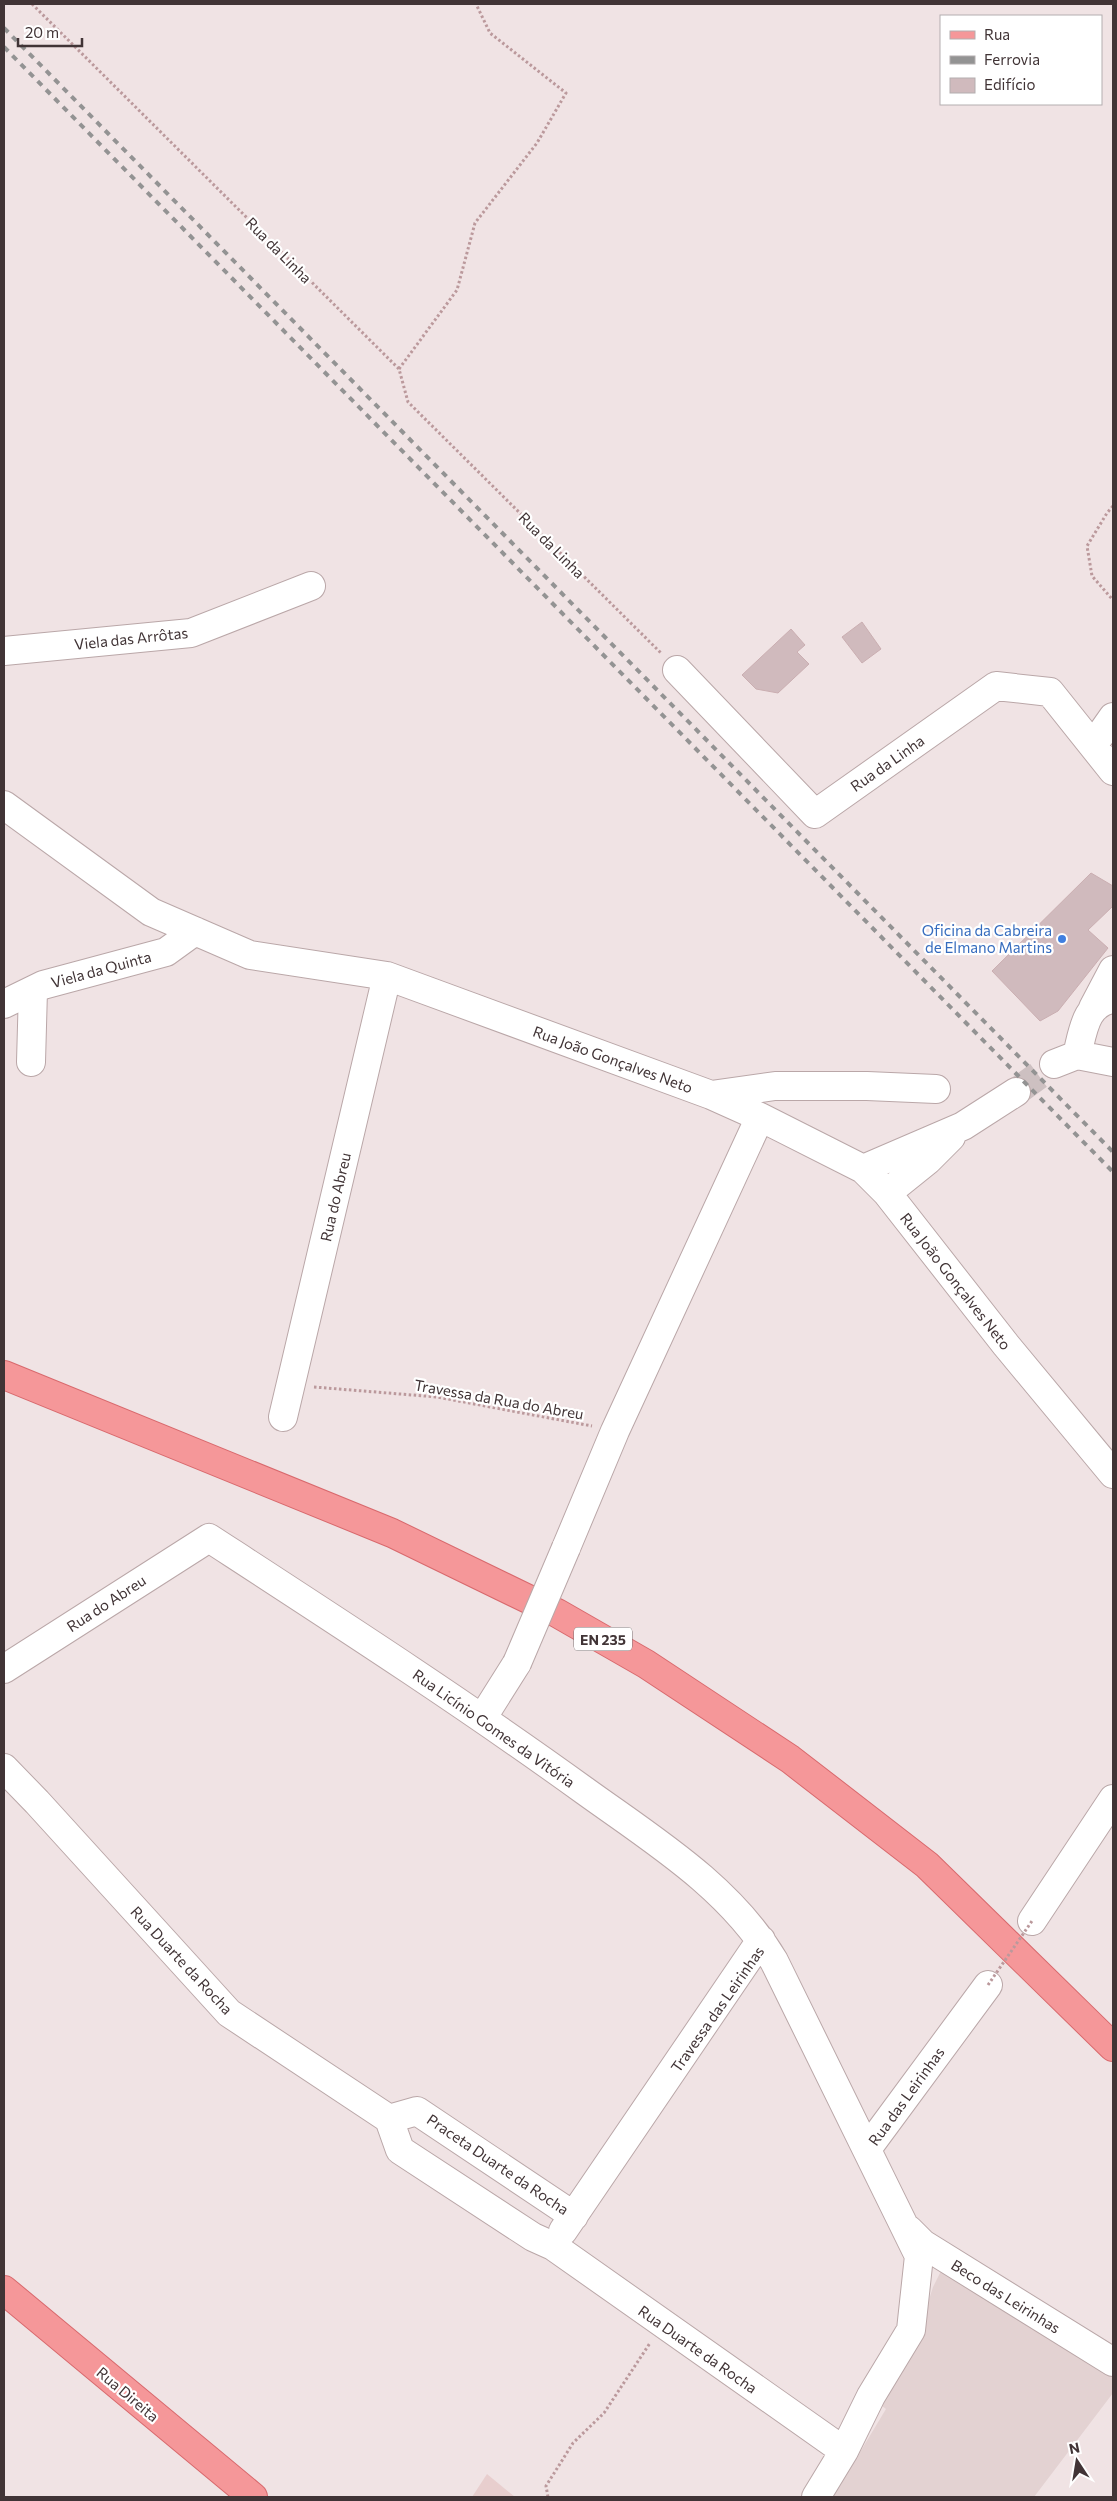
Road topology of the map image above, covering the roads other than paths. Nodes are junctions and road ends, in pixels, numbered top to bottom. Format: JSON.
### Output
{"nodes":[{"id":1,"x":310,"y":586,"type":"dead end"},
{"id":2,"x":4,"y":651,"type":"edge"},
{"id":3,"x":677,"y":670,"type":"road end"},
{"id":4,"x":1113,"y":717,"type":"edge"},
{"id":5,"x":1094,"y":744,"type":"junction"},
{"id":6,"x":1113,"y":771,"type":"edge"},
{"id":7,"x":4,"y":805,"type":"edge"},
{"id":8,"x":195,"y":931,"type":"junction"},
{"id":9,"x":1113,"y":970,"type":"edge"},
{"id":10,"x":387,"y":976,"type":"junction"},
{"id":11,"x":33,"y":990,"type":"junction"},
{"id":12,"x":4,"y":1004,"type":"edge"},
{"id":13,"x":1103,"y":1004,"type":"edge"},
{"id":14,"x":31,"y":1062,"type":"dead end"},
{"id":15,"x":1113,"y":1062,"type":"edge"},
{"id":16,"x":936,"y":1089,"type":"dead end"},
{"id":17,"x":1016,"y":1092,"type":"tunnel mouth"},
{"id":18,"x":711,"y":1095,"type":"junction"},
{"id":19,"x":760,"y":1116,"type":"junction"},
{"id":20,"x":963,"y":1126,"type":"junction"},
{"id":21,"x":863,"y":1170,"type":"junction"},
{"id":22,"x":886,"y":1193,"type":"junction"},
{"id":23,"x":4,"y":1375,"type":"edge"},
{"id":24,"x":283,"y":1417,"type":"dead end"},
{"id":25,"x":1113,"y":1474,"type":"edge"},
{"id":26,"x":209,"y":1538,"type":"joint"},
{"id":27,"x":4,"y":1669,"type":"edge"},
{"id":28,"x":483,"y":1717,"type":"junction"},
{"id":29,"x":4,"y":1768,"type":"edge"},
{"id":30,"x":1113,"y":1799,"type":"edge"},
{"id":31,"x":1032,"y":1921,"type":"road end"},
{"id":32,"x":761,"y":1940,"type":"junction"},
{"id":33,"x":988,"y":1985,"type":"road end"},
{"id":34,"x":1113,"y":2047,"type":"edge"},
{"id":35,"x":389,"y":2119,"type":"junction"},
{"id":36,"x":867,"y":2150,"type":"junction"},
{"id":37,"x":574,"y":2216,"type":"junction"},
{"id":38,"x":903,"y":2224,"type":"junction"},
{"id":39,"x":552,"y":2246,"type":"junction"},
{"id":40,"x":4,"y":2290,"type":"edge"},
{"id":41,"x":1113,"y":2362,"type":"edge"},
{"id":42,"x":844,"y":2451,"type":"junction"},
{"id":43,"x":253,"y":2497,"type":"edge"},
{"id":44,"x":816,"y":2497,"type":"edge"}],
"edges":[{"from":1,"to":2,"type":"street","name":"Viela das Arrôtas"},
{"from":3,"to":5,"type":"street","name":"Rua da Linha"},
{"from":4,"to":5,"type":"street"},
{"from":5,"to":6,"type":"street","name":"Rua da Linha"},
{"from":7,"to":8,"type":"street","name":"Rua João Gonçalves Neto"},
{"from":8,"to":10,"type":"street","name":"Rua João Gonçalves Neto"},
{"from":8,"to":11,"type":"street","name":"Viela da Quinta"},
{"from":9,"to":13,"type":"street"},
{"from":10,"to":18,"type":"street","name":"Rua João Gonçalves Neto"},
{"from":10,"to":24,"type":"street","name":"Rua do Abreu"},
{"from":11,"to":12,"type":"street","name":"Viela da Quinta"},
{"from":11,"to":14,"type":"street"},
{"from":13,"to":15,"type":"street"},
{"from":16,"to":18,"type":"street"},
{"from":17,"to":20,"type":"street"},
{"from":18,"to":19,"type":"street","name":"Rua João Gonçalves Neto"},
{"from":19,"to":21,"type":"street","name":"Rua João Gonçalves Neto"},
{"from":19,"to":28,"type":"street","bridge":true},
{"from":20,"to":21,"type":"street"},
{"from":20,"to":22,"type":"street"},
{"from":21,"to":22,"type":"street","name":"Rua João Gonçalves Neto"},
{"from":22,"to":25,"type":"street","name":"Rua João Gonçalves Neto"},
{"from":23,"to":34,"type":"main road","number":"EN 235"},
{"from":26,"to":27,"type":"street","name":"Rua do Abreu"},
{"from":26,"to":28,"type":"street","name":"Rua Licínio Gomes da Vitória"},
{"from":28,"to":32,"type":"street","name":"Rua Licínio Gomes da Vitória"},
{"from":29,"to":35,"type":"street","name":"Rua Duarte da Rocha"},
{"from":30,"to":31,"type":"street"},
{"from":32,"to":36,"type":"street","name":"Travessa das Leirinhas"},
{"from":32,"to":37,"type":"street","name":"Travessa das Leirinhas"},
{"from":33,"to":36,"type":"street","name":"Rua das Leirinhas"},
{"from":35,"to":37,"type":"street","name":"Praceta Duarte da Rocha"},
{"from":35,"to":39,"type":"street"},
{"from":36,"to":38,"type":"street","name":"Rua das Leirinhas"},
{"from":37,"to":39,"type":"street","name":"Praceta Duarte da Rocha"},
{"from":38,"to":41,"type":"street","name":"Beco das Leirinhas"},
{"from":38,"to":42,"type":"street","name":"Rua das Leirinhas"},
{"from":39,"to":42,"type":"street","name":"Rua Duarte da Rocha"},
{"from":40,"to":43,"type":"main road","name":"Rua Direita"},
{"from":42,"to":44,"type":"street","name":"Rua das Leirinhas"}]}
